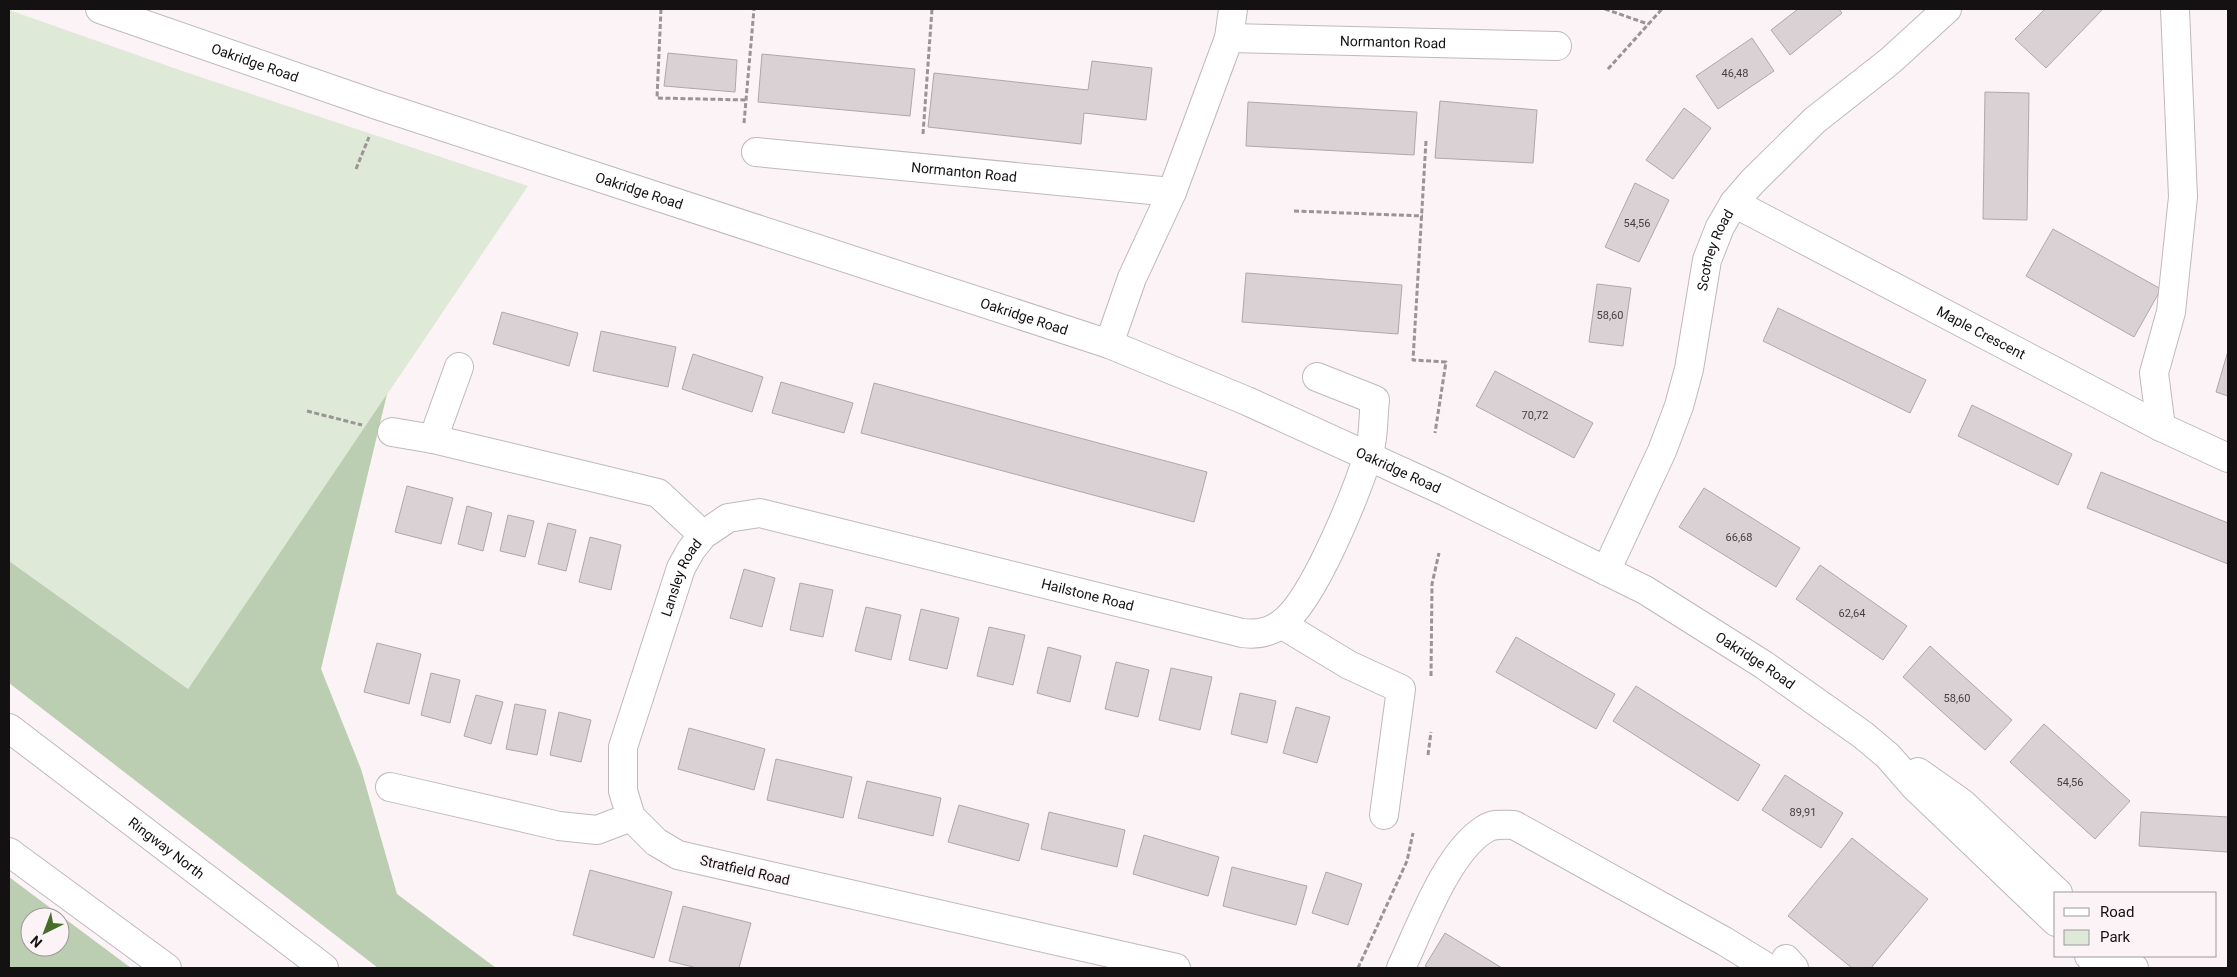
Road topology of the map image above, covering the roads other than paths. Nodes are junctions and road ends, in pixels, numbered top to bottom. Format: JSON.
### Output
{"nodes":[{"id":1,"x":100,"y":9,"type":"edge"},
{"id":2,"x":1233,"y":9,"type":"edge"},
{"id":3,"x":1948,"y":9,"type":"edge"},
{"id":4,"x":2175,"y":9,"type":"edge"},
{"id":5,"x":1228,"y":38,"type":"junction"},
{"id":6,"x":1557,"y":46,"type":"dead end"},
{"id":7,"x":756,"y":152,"type":"dead end"},
{"id":8,"x":1172,"y":192,"type":"junction"},
{"id":9,"x":1734,"y":203,"type":"junction"},
{"id":10,"x":1109,"y":344,"type":"junction"},
{"id":11,"x":459,"y":368,"type":"dead end"},
{"id":12,"x":1317,"y":377,"type":"dead end"},
{"id":13,"x":2161,"y":427,"type":"junction"},
{"id":14,"x":392,"y":432,"type":"road end"},
{"id":15,"x":434,"y":439,"type":"junction"},
{"id":16,"x":1369,"y":452,"type":"junction"},
{"id":17,"x":2228,"y":458,"type":"edge"},
{"id":18,"x":703,"y":535,"type":"junction"},
{"id":19,"x":1606,"y":571,"type":"junction"},
{"id":20,"x":1281,"y":624,"type":"junction"},
{"id":21,"x":9,"y":728,"type":"edge"},
{"id":22,"x":1888,"y":756,"type":"junction"},
{"id":23,"x":390,"y":787,"type":"dead end"},
{"id":24,"x":1384,"y":816,"type":"dead end"},
{"id":25,"x":631,"y":817,"type":"junction"},
{"id":26,"x":9,"y":852,"type":"edge"},
{"id":27,"x":2057,"y":892,"type":"edge"},
{"id":28,"x":2054,"y":920,"type":"edge"},
{"id":29,"x":2091,"y":957,"type":"edge"},
{"id":30,"x":1112,"y":961,"type":"edge"},
{"id":31,"x":1782,"y":965,"type":"edge"},
{"id":32,"x":167,"y":968,"type":"edge"},
{"id":33,"x":324,"y":968,"type":"edge"},
{"id":34,"x":1176,"y":968,"type":"edge"},
{"id":35,"x":1401,"y":968,"type":"edge"},
{"id":36,"x":2102,"y":968,"type":"edge"}],
"edges":[{"from":1,"to":10,"type":"main road","name":"Oakridge Road"},
{"from":2,"to":5,"type":"main road"},
{"from":3,"to":9,"type":"main road","name":"Scotney Road"},
{"from":4,"to":13,"type":"main road"},
{"from":5,"to":6,"type":"main road","name":"Normanton Road"},
{"from":5,"to":8,"type":"main road"},
{"from":7,"to":8,"type":"main road","name":"Normanton Road"},
{"from":8,"to":10,"type":"main road"},
{"from":9,"to":13,"type":"main road","name":"Maple Crescent"},
{"from":9,"to":19,"type":"main road","name":"Scotney Road"},
{"from":10,"to":16,"type":"main road","name":"Oakridge Road"},
{"from":11,"to":15,"type":"main road"},
{"from":12,"to":16,"type":"main road"},
{"from":13,"to":17,"type":"main road","name":"Maple Crescent"},
{"from":14,"to":15,"type":"main road","name":"Lansley Road"},
{"from":15,"to":18,"type":"main road","name":"Lansley Road"},
{"from":16,"to":19,"type":"main road","name":"Oakridge Road"},
{"from":16,"to":20,"type":"main road","name":"Hailstone Road"},
{"from":18,"to":20,"type":"main road","name":"Hailstone Road"},
{"from":18,"to":25,"type":"main road","name":"Lansley Road"},
{"from":19,"to":22,"type":"main road","name":"Oakridge Road"},
{"from":20,"to":24,"type":"main road"},
{"from":21,"to":33,"type":"main road","name":"Ringway North"},
{"from":22,"to":27,"type":"main road","name":"Oakridge Road"},
{"from":22,"to":28,"type":"main road","name":"Oakridge Road"},
{"from":23,"to":25,"type":"main road"},
{"from":25,"to":30,"type":"main road","name":"Stratfield Road"},
{"from":26,"to":32,"type":"main road"},
{"from":29,"to":36,"type":"main road"},
{"from":30,"to":34,"type":"main road","name":"Stratfield Road"},
{"from":31,"to":35,"type":"main road"}]}
